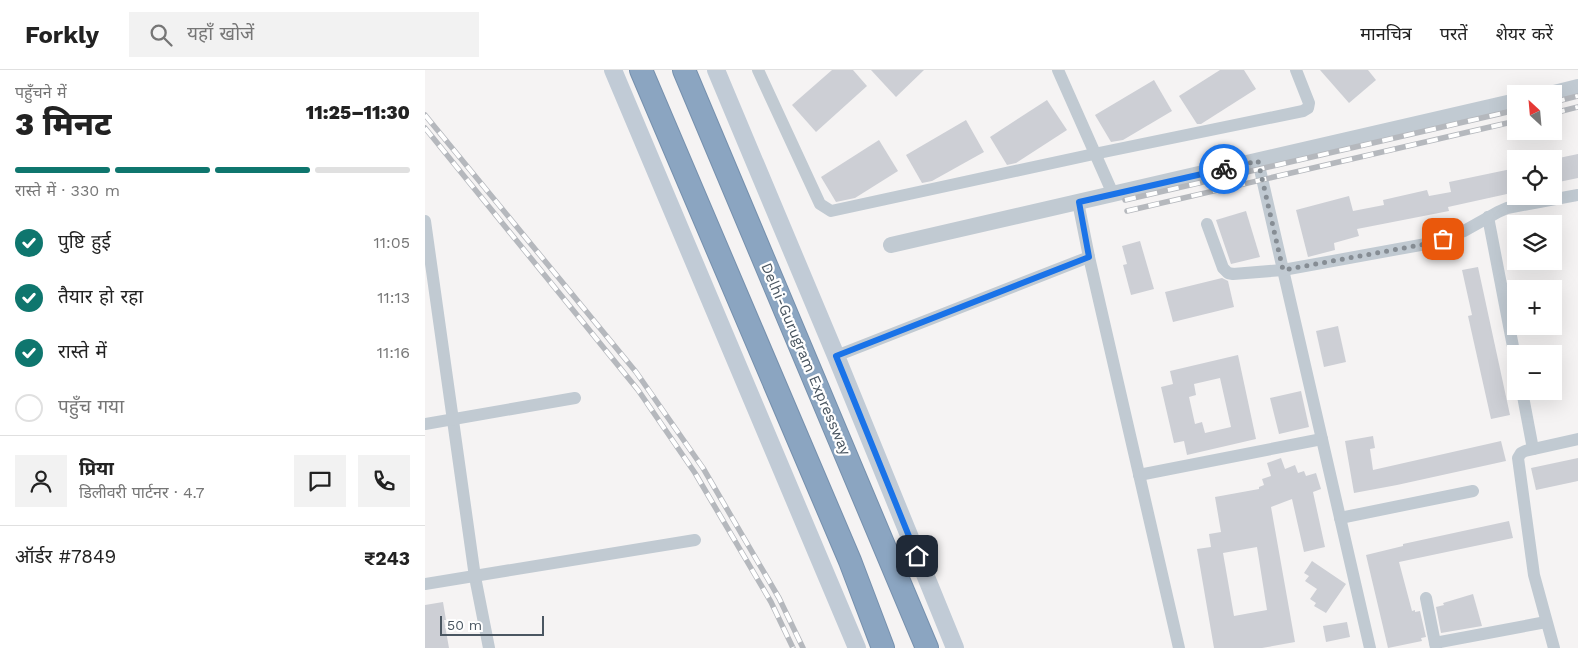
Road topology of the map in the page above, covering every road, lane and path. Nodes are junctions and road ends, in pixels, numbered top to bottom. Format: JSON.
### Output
{"nodes":[{"id":1,"x":613,"y":70,"type":"edge"},
{"id":2,"x":641,"y":70,"type":"edge"},
{"id":3,"x":684,"y":70,"type":"edge"},
{"id":4,"x":716,"y":70,"type":"edge"},
{"id":5,"x":1058,"y":70,"type":"edge"},
{"id":6,"x":1296,"y":70,"type":"edge"},
{"id":7,"x":762,"y":71,"type":"edge"},
{"id":8,"x":1578,"y":87,"type":"edge"},
{"id":9,"x":1563,"y":91,"type":"edge"},
{"id":10,"x":1507,"y":104,"type":"edge"},
{"id":11,"x":1094,"y":154,"type":"junction"},
{"id":12,"x":1258,"y":161,"type":"junction"},
{"id":13,"x":1113,"y":194,"type":"junction"},
{"id":14,"x":1578,"y":195,"type":"edge"},
{"id":15,"x":1079,"y":202,"type":"junction"},
{"id":16,"x":1488,"y":217,"type":"junction"},
{"id":17,"x":425,"y":221,"type":"edge"},
{"id":18,"x":1207,"y":224,"type":"dead end"},
{"id":19,"x":891,"y":245,"type":"dead end"},
{"id":20,"x":1089,"y":257,"type":"junction"},
{"id":21,"x":1283,"y":270,"type":"junction"},
{"id":22,"x":1513,"y":345,"type":"edge"},
{"id":23,"x":836,"y":356,"type":"junction"},
{"id":24,"x":575,"y":398,"type":"dead end"},
{"id":25,"x":1524,"y":400,"type":"edge"},
{"id":26,"x":452,"y":419,"type":"junction"},
{"id":27,"x":425,"y":424,"type":"edge"},
{"id":28,"x":1578,"y":438,"type":"edge"},
{"id":29,"x":1322,"y":439,"type":"junction"},
{"id":30,"x":1533,"y":449,"type":"junction"},
{"id":31,"x":1139,"y":475,"type":"junction"},
{"id":32,"x":1473,"y":491,"type":"dead end"},
{"id":33,"x":1340,"y":518,"type":"junction"},
{"id":34,"x":695,"y":540,"type":"dead end"},
{"id":35,"x":475,"y":577,"type":"junction"},
{"id":36,"x":425,"y":584,"type":"edge"},
{"id":37,"x":1426,"y":598,"type":"dead end"},
{"id":38,"x":1546,"y":622,"type":"junction"},
{"id":39,"x":1436,"y":646,"type":"edge"},
{"id":40,"x":489,"y":648,"type":"edge"},
{"id":41,"x":857,"y":648,"type":"edge"},
{"id":42,"x":883,"y":648,"type":"edge"},
{"id":43,"x":927,"y":648,"type":"edge"},
{"id":44,"x":955,"y":648,"type":"edge"},
{"id":45,"x":1179,"y":648,"type":"edge"},
{"id":46,"x":1371,"y":648,"type":"edge"},
{"id":47,"x":1554,"y":648,"type":"edge"}],
"edges":[{"from":1,"to":41,"type":"main road"},
{"from":2,"to":42,"type":"highway"},
{"from":3,"to":43,"type":"highway","name":"Delhi-Gurugram Expressway"},
{"from":4,"to":23,"type":"main road"},
{"from":5,"to":11,"type":"street"},
{"from":6,"to":11,"type":"street"},
{"from":7,"to":11,"type":"street"},
{"from":8,"to":9,"type":"street"},
{"from":10,"to":12,"type":"street"},
{"from":11,"to":13,"type":"street"},
{"from":12,"to":13,"type":"street"},
{"from":12,"to":21,"type":"street"},
{"from":13,"to":15,"type":"street"},
{"from":14,"to":16,"type":"street"},
{"from":15,"to":19,"type":"street"},
{"from":15,"to":20,"type":"street"},
{"from":16,"to":21,"type":"street"},
{"from":16,"to":22,"type":"street"},
{"from":17,"to":26,"type":"street"},
{"from":18,"to":21,"type":"street"},
{"from":20,"to":23,"type":"street"},
{"from":20,"to":31,"type":"street"},
{"from":21,"to":29,"type":"street"},
{"from":23,"to":44,"type":"main road"},
{"from":24,"to":26,"type":"street"},
{"from":25,"to":30,"type":"street"},
{"from":26,"to":27,"type":"street"},
{"from":26,"to":35,"type":"street"},
{"from":28,"to":30,"type":"street"},
{"from":29,"to":31,"type":"street"},
{"from":29,"to":33,"type":"street"},
{"from":30,"to":38,"type":"street"},
{"from":31,"to":45,"type":"street"},
{"from":32,"to":33,"type":"street"},
{"from":33,"to":46,"type":"street"},
{"from":34,"to":35,"type":"street"},
{"from":35,"to":36,"type":"street"},
{"from":35,"to":40,"type":"street"},
{"from":37,"to":39,"type":"street"},
{"from":38,"to":39,"type":"street"},
{"from":38,"to":47,"type":"street"}]}
